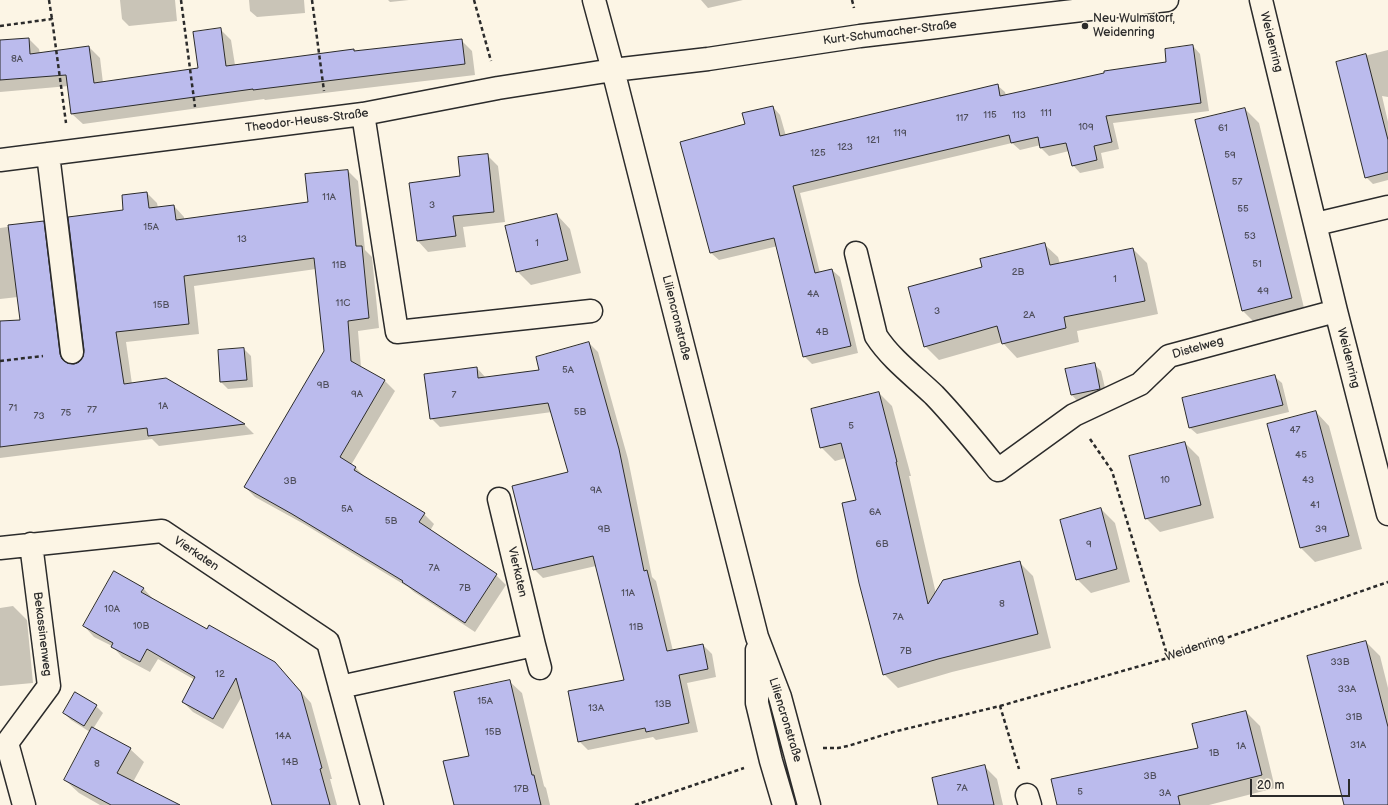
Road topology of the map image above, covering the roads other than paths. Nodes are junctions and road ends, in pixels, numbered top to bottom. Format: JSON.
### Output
{"nodes":[{"id":1,"x":594,"y":0,"type":"edge"},
{"id":2,"x":1167,"y":0,"type":"edge"},
{"id":3,"x":1261,"y":0,"type":"edge"},
{"id":4,"x":613,"y":70,"type":"junction"},
{"id":5,"x":363,"y":114,"type":"junction"},
{"id":6,"x":48,"y":154,"type":"junction"},
{"id":7,"x":0,"y":160,"type":"edge"},
{"id":8,"x":1388,"y":207,"type":"edge"},
{"id":9,"x":1316,"y":224,"type":"junction"},
{"id":10,"x":856,"y":253,"type":"dead end"},
{"id":11,"x":591,"y":311,"type":"dead end"},
{"id":12,"x":1336,"y":311,"type":"junction"},
{"id":13,"x":72,"y":352,"type":"dead end"},
{"id":14,"x":499,"y":499,"type":"dead end"},
{"id":15,"x":1388,"y":514,"type":"edge"},
{"id":16,"x":31,"y":544,"type":"junction"},
{"id":17,"x":0,"y":548,"type":"edge"},
{"id":18,"x":757,"y":637,"type":"junction"},
{"id":19,"x":534,"y":645,"type":"junction"},
{"id":20,"x":540,"y":668,"type":"dead end"},
{"id":21,"x":340,"y":687,"type":"junction"},
{"id":22,"x":24,"y":805,"type":"edge"},
{"id":23,"x":372,"y":805,"type":"edge"},
{"id":24,"x":784,"y":805,"type":"edge"},
{"id":25,"x":809,"y":805,"type":"edge"}],
"edges":[{"from":1,"to":4,"type":"street","name":"Liliencronstraße"},
{"from":2,"to":4,"type":"street","name":"Kurt-Schumacher-Straße"},
{"from":3,"to":9,"type":"street","name":"Weidenring"},
{"from":4,"to":5,"type":"street","name":"Theodor-Heuss-Straße"},
{"from":4,"to":18,"type":"street","name":"Liliencronstraße"},
{"from":5,"to":6,"type":"street","name":"Theodor-Heuss-Straße"},
{"from":5,"to":11,"type":"street"},
{"from":6,"to":7,"type":"street","name":"Theodor-Heuss-Straße"},
{"from":6,"to":13,"type":"street"},
{"from":8,"to":9,"type":"street"},
{"from":9,"to":12,"type":"street","name":"Weidenring"},
{"from":10,"to":12,"type":"street","name":"Distelweg"},
{"from":12,"to":15,"type":"street","name":"Weidenring"},
{"from":14,"to":19,"type":"street","name":"Vierkaten"},
{"from":16,"to":17,"type":"street","name":"Vierkaten"},
{"from":16,"to":21,"type":"street","name":"Vierkaten"},
{"from":16,"to":22,"type":"street","name":"Bekassinenweg"},
{"from":18,"to":24,"type":"street","name":"Liliencronstraße"},
{"from":18,"to":25,"type":"street","name":"Liliencronstraße"},
{"from":19,"to":20,"type":"street","name":"Vierkaten"},
{"from":19,"to":21,"type":"street"},
{"from":21,"to":23,"type":"street","name":"Vierkaten"}]}
